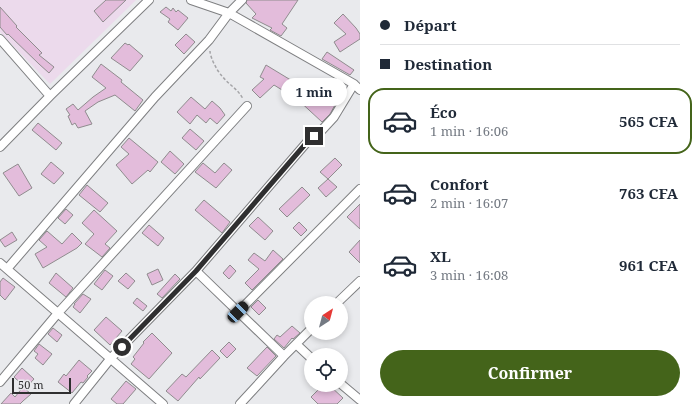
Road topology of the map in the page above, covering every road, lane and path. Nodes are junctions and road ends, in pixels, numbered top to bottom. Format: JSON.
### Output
{"nodes":[{"id":1,"x":149,"y":0,"type":"edge"},
{"id":2,"x":191,"y":0,"type":"edge"},
{"id":3,"x":242,"y":0,"type":"edge"},
{"id":4,"x":229,"y":13,"type":"junction"},
{"id":5,"x":0,"y":40,"type":"edge"},
{"id":6,"x":209,"y":40,"type":"junction"},
{"id":7,"x":357,"y":87,"type":"edge"},
{"id":8,"x":50,"y":96,"type":"junction"},
{"id":9,"x":247,"y":106,"type":"joint"},
{"id":10,"x":0,"y":147,"type":"edge"},
{"id":11,"x":360,"y":189,"type":"edge"},
{"id":12,"x":0,"y":263,"type":"edge"},
{"id":13,"x":7,"y":269,"type":"junction"},
{"id":14,"x":196,"y":271,"type":"junction"},
{"id":15,"x":360,"y":281,"type":"edge"},
{"id":16,"x":344,"y":296,"type":"edge"},
{"id":17,"x":238,"y":312,"type":"junction"},
{"id":18,"x":58,"y":313,"type":"junction"},
{"id":19,"x":304,"y":336,"type":"edge"},
{"id":20,"x":296,"y":344,"type":"junction"},
{"id":21,"x":304,"y":351,"type":"edge"},
{"id":22,"x":284,"y":356,"type":"junction"},
{"id":23,"x":111,"y":358,"type":"junction"},
{"id":24,"x":0,"y":382,"type":"edge"},
{"id":25,"x":348,"y":390,"type":"edge"},
{"id":26,"x":360,"y":400,"type":"edge"},
{"id":27,"x":74,"y":404,"type":"edge"},
{"id":28,"x":163,"y":404,"type":"edge"},
{"id":29,"x":240,"y":404,"type":"edge"}],
"edges":[{"from":1,"to":8,"type":"street"},
{"from":2,"to":4,"type":"street"},
{"from":3,"to":4,"type":"street"},
{"from":4,"to":6,"type":"street"},
{"from":4,"to":7,"type":"street"},
{"from":5,"to":8,"type":"street"},
{"from":6,"to":9,"type":"path"},
{"from":6,"to":13,"type":"street"},
{"from":7,"to":14,"type":"street"},
{"from":8,"to":10,"type":"street"},
{"from":9,"to":18,"type":"street"},
{"from":11,"to":17,"type":"street"},
{"from":12,"to":13,"type":"street"},
{"from":13,"to":18,"type":"street"},
{"from":14,"to":17,"type":"street"},
{"from":14,"to":23,"type":"street"},
{"from":15,"to":16,"type":"street"},
{"from":17,"to":22,"type":"street"},
{"from":18,"to":23,"type":"street"},
{"from":18,"to":24,"type":"street"},
{"from":19,"to":20,"type":"street"},
{"from":20,"to":21,"type":"street"},
{"from":20,"to":22,"type":"street"},
{"from":22,"to":29,"type":"street"},
{"from":23,"to":27,"type":"street"},
{"from":23,"to":28,"type":"street"},
{"from":25,"to":26,"type":"street"}]}
